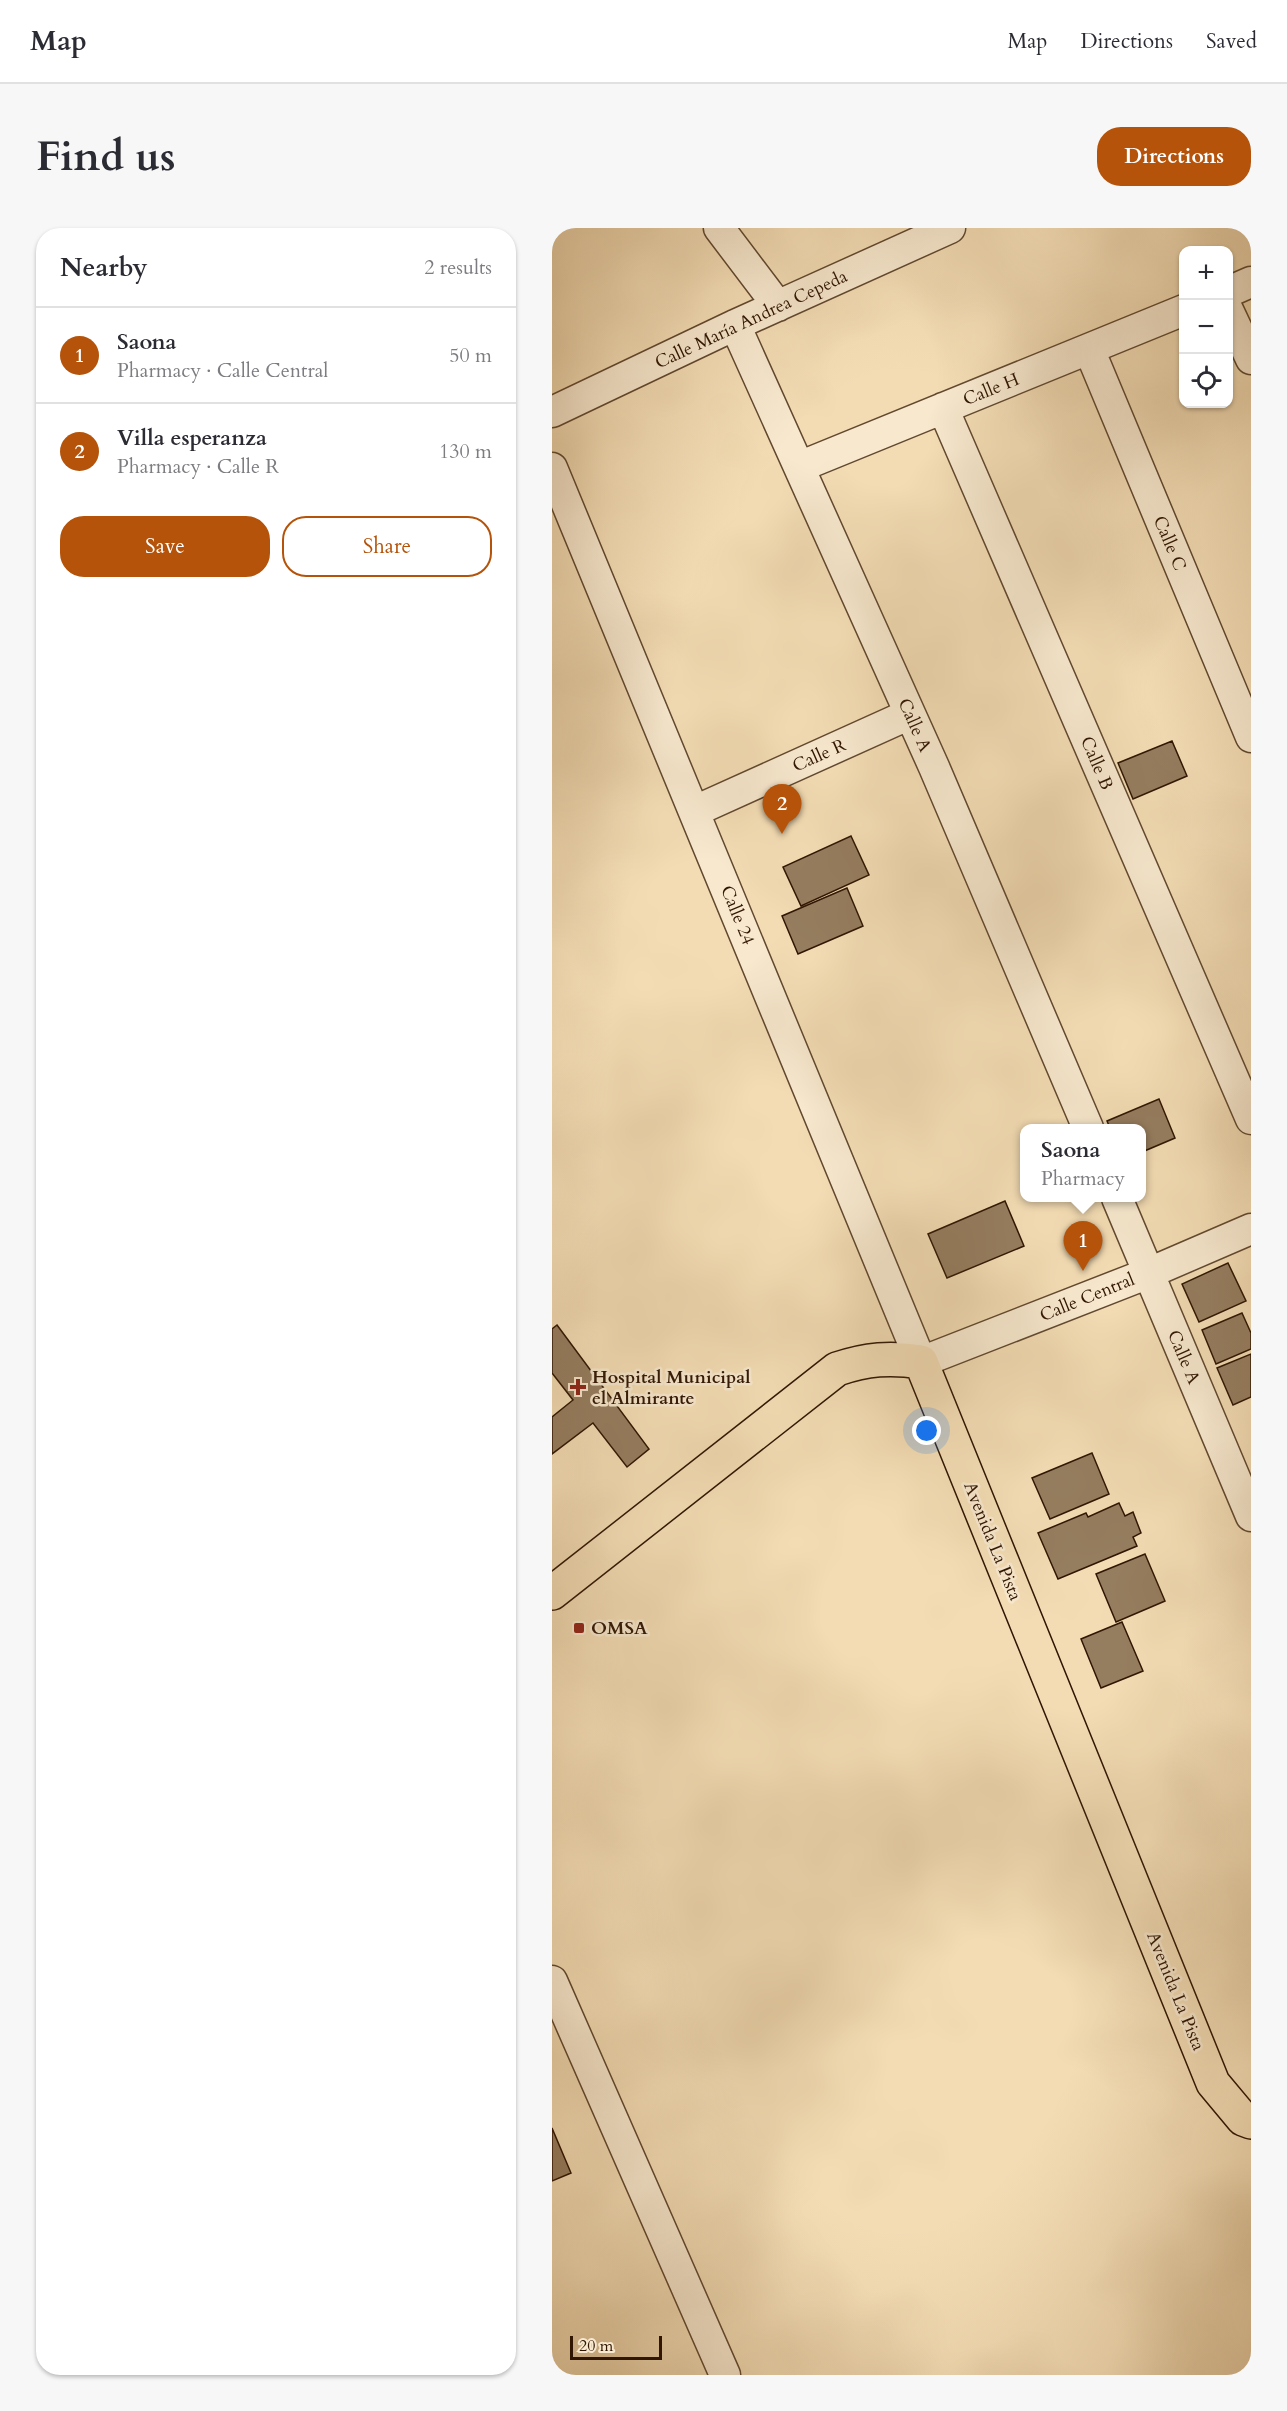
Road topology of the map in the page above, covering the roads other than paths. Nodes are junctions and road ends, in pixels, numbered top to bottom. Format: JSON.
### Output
{"nodes":[{"id":1,"x":719,"y":228,"type":"edge"},
{"id":2,"x":950,"y":228,"type":"edge"},
{"id":3,"x":1251,"y":282,"type":"edge"},
{"id":4,"x":1233,"y":290,"type":"edge"},
{"id":5,"x":778,"y":306,"type":"junction"},
{"id":6,"x":1179,"y":312,"type":"edge"},
{"id":7,"x":1233,"y":321,"type":"edge"},
{"id":8,"x":735,"y":325,"type":"junction"},
{"id":9,"x":1089,"y":349,"type":"junction"},
{"id":10,"x":1251,"y":359,"type":"edge"},
{"id":11,"x":943,"y":408,"type":"junction"},
{"id":12,"x":552,"y":412,"type":"edge"},
{"id":13,"x":799,"y":467,"type":"junction"},
{"id":14,"x":552,"y":468,"type":"edge"},
{"id":15,"x":910,"y":714,"type":"junction"},
{"id":16,"x":1251,"y":737,"type":"edge"},
{"id":17,"x":695,"y":811,"type":"junction"},
{"id":18,"x":1251,"y":1119,"type":"edge"},
{"id":19,"x":1086,"y":1124,"type":"edge"},
{"id":20,"x":1119,"y":1202,"type":"edge"},
{"id":21,"x":1251,"y":1229,"type":"edge"},
{"id":22,"x":1149,"y":1272,"type":"junction"},
{"id":23,"x":921,"y":1362,"type":"junction"},
{"id":24,"x":1251,"y":1516,"type":"edge"},
{"id":25,"x":552,"y":1593,"type":"edge"},
{"id":26,"x":552,"y":1981,"type":"edge"},
{"id":27,"x":1251,"y":2122,"type":"edge"},
{"id":28,"x":725,"y":2375,"type":"edge"}],
"edges":[{"from":1,"to":5,"type":"street"},
{"from":2,"to":5,"type":"street","name":"Calle María Andrea Cepeda"},
{"from":3,"to":4,"type":"street"},
{"from":5,"to":8,"type":"street","name":"Calle María Andrea Cepeda"},
{"from":6,"to":9,"type":"street","name":"Calle H"},
{"from":7,"to":10,"type":"street"},
{"from":8,"to":12,"type":"street","name":"Calle María Andrea Cepeda"},
{"from":8,"to":13,"type":"street","name":"Calle A"},
{"from":9,"to":11,"type":"street","name":"Calle H"},
{"from":9,"to":16,"type":"street","name":"Calle C"},
{"from":11,"to":13,"type":"street","name":"Calle H"},
{"from":11,"to":18,"type":"street","name":"Calle B"},
{"from":13,"to":15,"type":"street","name":"Calle A"},
{"from":14,"to":17,"type":"street","name":"Calle 24"},
{"from":15,"to":17,"type":"street","name":"Calle R"},
{"from":15,"to":19,"type":"street","name":"Calle A"},
{"from":17,"to":23,"type":"street","name":"Calle 24"},
{"from":20,"to":22,"type":"street","name":"Calle A"},
{"from":21,"to":22,"type":"street","name":"Calle Central"},
{"from":22,"to":23,"type":"street","name":"Calle Central"},
{"from":22,"to":24,"type":"street","name":"Calle A"},
{"from":23,"to":25,"type":"main road"},
{"from":23,"to":27,"type":"main road","name":"Avenida La Pista"},
{"from":26,"to":28,"type":"street"}]}
